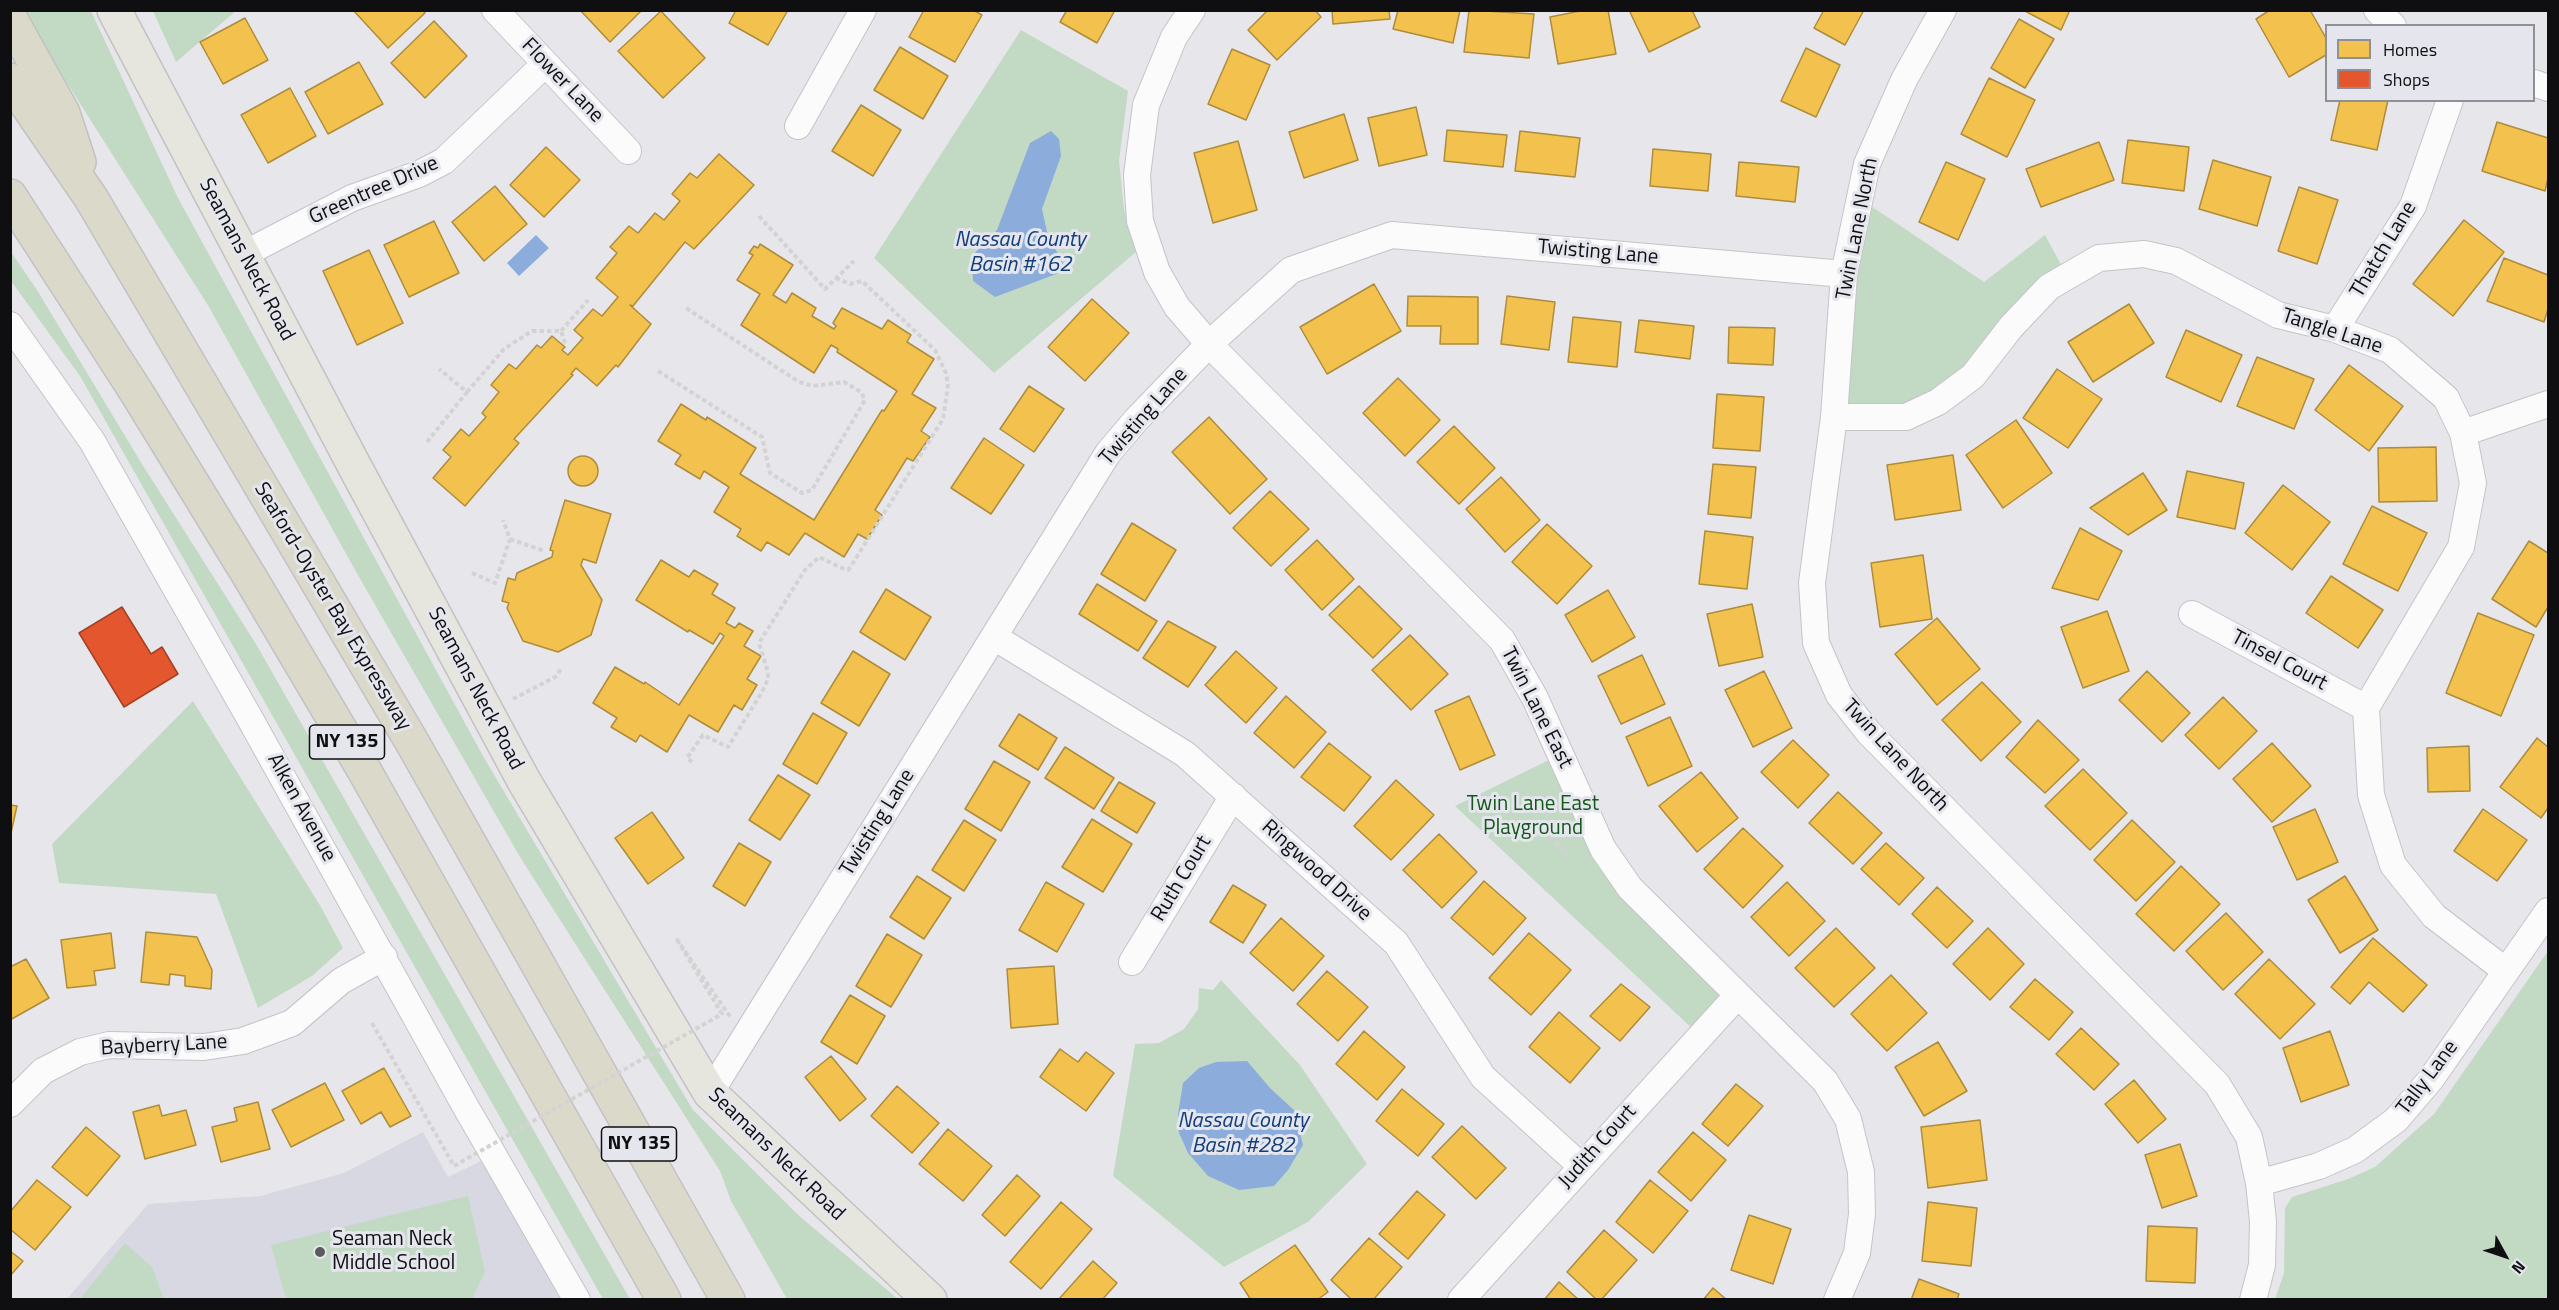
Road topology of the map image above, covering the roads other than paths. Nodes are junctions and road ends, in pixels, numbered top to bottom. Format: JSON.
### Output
{"nodes":[{"id":1,"x":114,"y":10,"type":"edge"},
{"id":2,"x":495,"y":10,"type":"edge"},
{"id":3,"x":863,"y":10,"type":"edge"},
{"id":4,"x":1192,"y":10,"type":"edge"},
{"id":5,"x":1943,"y":10,"type":"edge"},
{"id":6,"x":2377,"y":10,"type":"edge"},
{"id":7,"x":10,"y":18,"type":"edge"},
{"id":8,"x":2391,"y":24,"type":"edge"},
{"id":9,"x":545,"y":64,"type":"junction"},
{"id":10,"x":10,"y":80,"type":"edge"},
{"id":11,"x":2449,"y":102,"type":"edge"},
{"id":12,"x":798,"y":126,"type":"dead end"},
{"id":13,"x":628,"y":151,"type":"dead end"},
{"id":14,"x":10,"y":196,"type":"edge"},
{"id":15,"x":91,"y":198,"type":"junction"},
{"id":16,"x":244,"y":254,"type":"junction"},
{"id":17,"x":1844,"y":274,"type":"junction"},
{"id":18,"x":10,"y":326,"type":"edge"},
{"id":19,"x":2336,"y":329,"type":"junction"},
{"id":20,"x":1209,"y":344,"type":"junction"},
{"id":21,"x":2548,"y":404,"type":"edge"},
{"id":22,"x":1834,"y":417,"type":"junction"},
{"id":23,"x":2463,"y":433,"type":"junction"},
{"id":24,"x":2192,"y":614,"type":"dead end"},
{"id":25,"x":994,"y":637,"type":"junction"},
{"id":26,"x":2366,"y":708,"type":"junction"},
{"id":27,"x":1233,"y":796,"type":"junction"},
{"id":28,"x":2548,"y":911,"type":"edge"},
{"id":29,"x":384,"y":957,"type":"junction"},
{"id":30,"x":1132,"y":962,"type":"dead end"},
{"id":31,"x":2505,"y":971,"type":"junction"},
{"id":32,"x":1737,"y":996,"type":"junction"},
{"id":33,"x":710,"y":1093,"type":"junction"},
{"id":34,"x":10,"y":1104,"type":"edge"},
{"id":35,"x":1581,"y":1166,"type":"junction"},
{"id":36,"x":2259,"y":1183,"type":"junction"},
{"id":37,"x":577,"y":1299,"type":"edge"},
{"id":38,"x":664,"y":1299,"type":"edge"},
{"id":39,"x":728,"y":1299,"type":"edge"},
{"id":40,"x":930,"y":1299,"type":"edge"},
{"id":41,"x":1461,"y":1299,"type":"edge"},
{"id":42,"x":1837,"y":1299,"type":"edge"},
{"id":43,"x":2253,"y":1299,"type":"edge"}],
"edges":[{"from":1,"to":16,"type":"main road","name":"Seamans Neck Road"},
{"from":2,"to":9,"type":"street","name":"Flower Lane"},
{"from":3,"to":12,"type":"street"},
{"from":4,"to":20,"type":"street","name":"Twin Lane East"},
{"from":5,"to":17,"type":"street","name":"Twin Lane North"},
{"from":6,"to":8,"type":"street"},
{"from":7,"to":15,"type":"highway"},
{"from":9,"to":13,"type":"street","name":"Flower Lane"},
{"from":9,"to":16,"type":"street","name":"Greentree Drive"},
{"from":10,"to":15,"type":"highway","name":"Seaford-Oyster Bay Expressway","number":"NY 135"},
{"from":11,"to":19,"type":"street","name":"Thatch Lane"},
{"from":14,"to":38,"type":"highway","number":"NY 135"},
{"from":15,"to":39,"type":"highway","name":"Seaford-Oyster Bay Expressway","number":"NY 135"},
{"from":16,"to":33,"type":"main road","name":"Seamans Neck Road"},
{"from":17,"to":20,"type":"street","name":"Twisting Lane"},
{"from":17,"to":22,"type":"street","name":"Twin Lane North"},
{"from":18,"to":29,"type":"street","name":"Alken Avenue"},
{"from":19,"to":22,"type":"street","name":"Tangle Lane"},
{"from":19,"to":23,"type":"street","name":"Tangle Lane"},
{"from":20,"to":25,"type":"street","name":"Twisting Lane"},
{"from":20,"to":32,"type":"street","name":"Twin Lane East"},
{"from":21,"to":23,"type":"street"},
{"from":22,"to":36,"type":"street","name":"Twin Lane North"},
{"from":23,"to":26,"type":"street","name":"Tangle Lane"},
{"from":24,"to":26,"type":"street","name":"Tinsel Court"},
{"from":25,"to":27,"type":"street","name":"Ringwood Drive"},
{"from":25,"to":33,"type":"street","name":"Twisting Lane"},
{"from":26,"to":31,"type":"street"},
{"from":27,"to":30,"type":"street","name":"Ruth Court"},
{"from":27,"to":35,"type":"street","name":"Ringwood Drive"},
{"from":28,"to":31,"type":"street","name":"Tally Lane"},
{"from":29,"to":34,"type":"street","name":"Bayberry Lane"},
{"from":29,"to":37,"type":"street","name":"Alken Avenue"},
{"from":31,"to":36,"type":"street","name":"Tally Lane"},
{"from":32,"to":35,"type":"street","name":"Judith Court"},
{"from":32,"to":42,"type":"street","name":"Twin Lane East"},
{"from":33,"to":40,"type":"main road","name":"Seamans Neck Road"},
{"from":35,"to":41,"type":"street","name":"Judith Court"},
{"from":36,"to":43,"type":"street","name":"Twin Lane North"}]}
